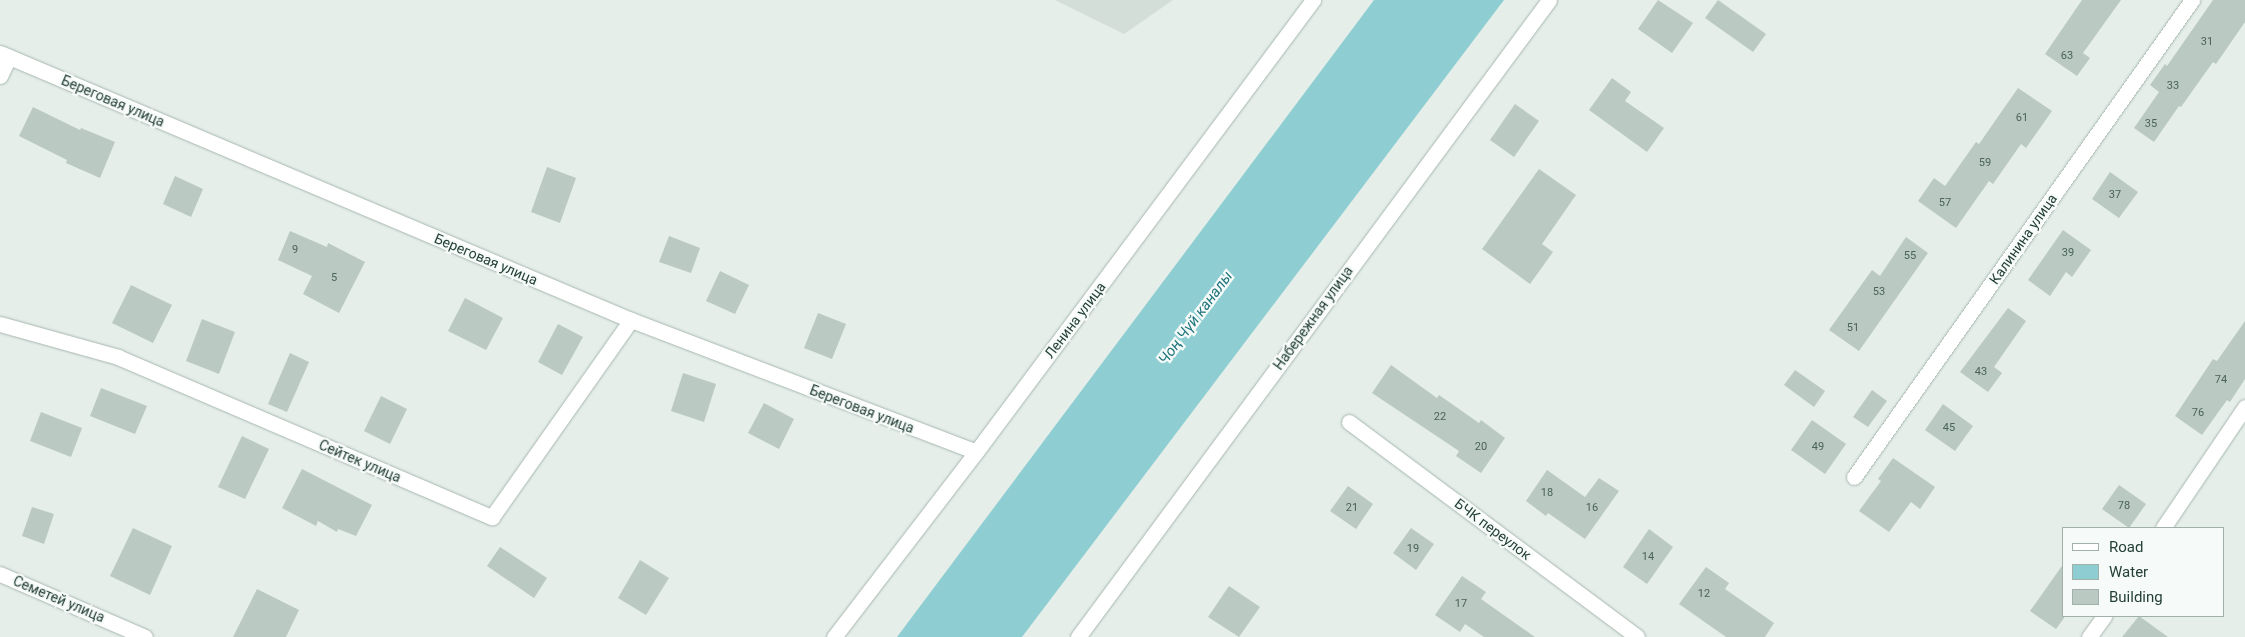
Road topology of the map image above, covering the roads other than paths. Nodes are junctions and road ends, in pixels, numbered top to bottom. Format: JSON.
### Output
{"nodes":[{"id":1,"x":1313,"y":0,"type":"edge"},
{"id":2,"x":1549,"y":0,"type":"edge"},
{"id":3,"x":2192,"y":0,"type":"edge"},
{"id":4,"x":4,"y":55,"type":"edge"},
{"id":5,"x":0,"y":76,"type":"edge"},
{"id":6,"x":631,"y":320,"type":"junction"},
{"id":7,"x":0,"y":324,"type":"edge"},
{"id":8,"x":2245,"y":408,"type":"edge"},
{"id":9,"x":1349,"y":422,"type":"dead end"},
{"id":10,"x":976,"y":452,"type":"junction"},
{"id":11,"x":1854,"y":477,"type":"dead end"},
{"id":12,"x":2164,"y":527,"type":"edge"},
{"id":13,"x":0,"y":574,"type":"edge"},
{"id":14,"x":2103,"y":617,"type":"edge"},
{"id":15,"x":145,"y":637,"type":"edge"},
{"id":16,"x":834,"y":637,"type":"edge"},
{"id":17,"x":1078,"y":637,"type":"edge"},
{"id":18,"x":1637,"y":637,"type":"edge"},
{"id":19,"x":2089,"y":637,"type":"edge"}],
"edges":[{"from":1,"to":10,"type":"street","name":"Ленина улица"},
{"from":2,"to":17,"type":"street","name":"Набережная улица"},
{"from":3,"to":11,"type":"street","name":"Калинина улица"},
{"from":4,"to":5,"type":"street"},
{"from":4,"to":6,"type":"street","name":"Береговая улица"},
{"from":6,"to":7,"type":"street","name":"Сейтек улица"},
{"from":6,"to":10,"type":"street","name":"Береговая улица"},
{"from":8,"to":12,"type":"street"},
{"from":9,"to":18,"type":"street","name":"БЧК переулок"},
{"from":10,"to":16,"type":"street","name":"Ленина улица"},
{"from":13,"to":15,"type":"street","name":"Семетей улица"},
{"from":14,"to":19,"type":"street"}]}
